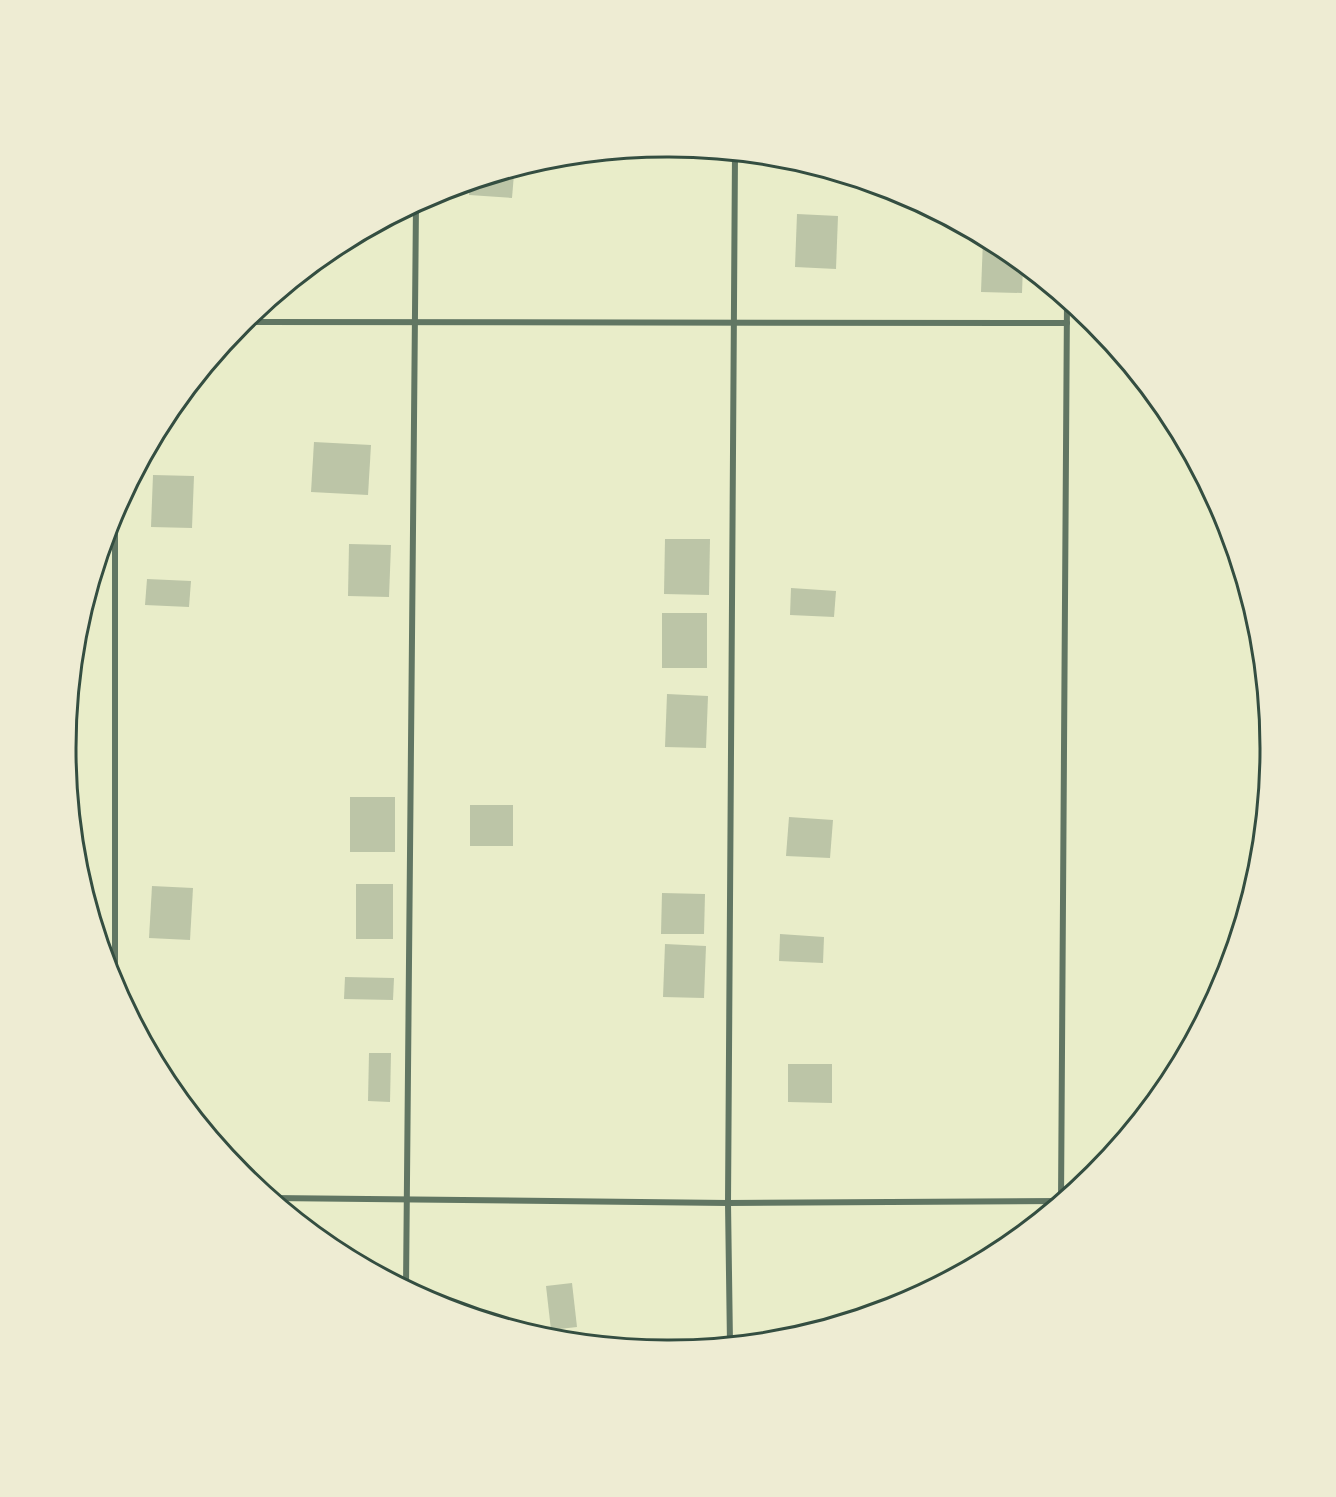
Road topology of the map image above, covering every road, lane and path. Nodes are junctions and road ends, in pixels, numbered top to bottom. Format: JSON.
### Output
{"nodes":[{"id":1,"x":735,"y":161,"type":"edge"},
{"id":2,"x":416,"y":214,"type":"edge"},
{"id":3,"x":1067,"y":312,"type":"edge"},
{"id":4,"x":259,"y":322,"type":"edge"},
{"id":5,"x":414,"y":322,"type":"junction"},
{"id":6,"x":734,"y":322,"type":"junction"},
{"id":7,"x":1067,"y":323,"type":"junction"},
{"id":8,"x":116,"y":537,"type":"edge"},
{"id":9,"x":116,"y":960,"type":"edge"},
{"id":10,"x":1061,"y":1190,"type":"edge"},
{"id":11,"x":284,"y":1198,"type":"edge"},
{"id":12,"x":407,"y":1200,"type":"junction"},
{"id":13,"x":1048,"y":1201,"type":"edge"},
{"id":14,"x":728,"y":1203,"type":"junction"},
{"id":15,"x":406,"y":1279,"type":"edge"},
{"id":16,"x":730,"y":1337,"type":"edge"}],
"edges":[{"from":1,"to":6,"type":"street"},
{"from":2,"to":5,"type":"street"},
{"from":3,"to":7,"type":"street"},
{"from":4,"to":5,"type":"street"},
{"from":5,"to":6,"type":"street"},
{"from":5,"to":12,"type":"street"},
{"from":6,"to":7,"type":"street"},
{"from":6,"to":14,"type":"street"},
{"from":7,"to":10,"type":"street"},
{"from":8,"to":9,"type":"street"},
{"from":11,"to":12,"type":"street"},
{"from":12,"to":14,"type":"street"},
{"from":12,"to":15,"type":"street"},
{"from":13,"to":14,"type":"street"},
{"from":14,"to":16,"type":"street"}]}
